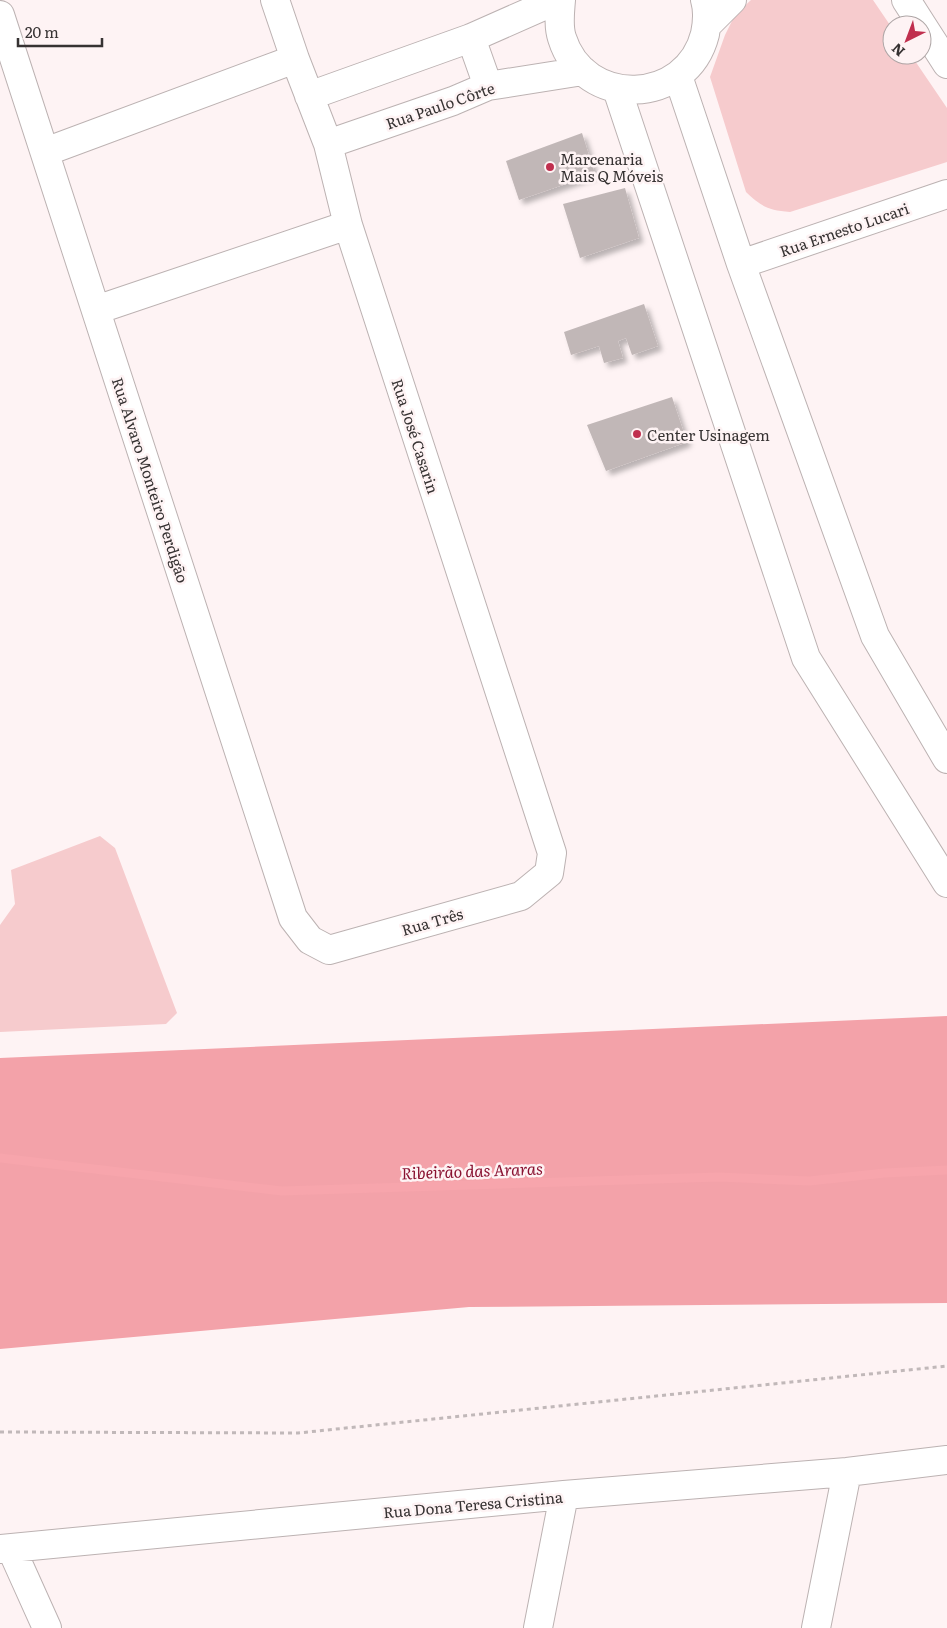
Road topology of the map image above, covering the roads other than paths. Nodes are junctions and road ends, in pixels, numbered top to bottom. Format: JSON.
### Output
{"nodes":[{"id":1,"x":275,"y":0,"type":"edge"},
{"id":2,"x":559,"y":0,"type":"edge"},
{"id":3,"x":732,"y":0,"type":"edge"},
{"id":4,"x":906,"y":0,"type":"edge"},
{"id":5,"x":706,"y":12,"type":"edge"},
{"id":6,"x":0,"y":15,"type":"edge"},
{"id":7,"x":916,"y":15,"type":"edge"},
{"id":8,"x":472,"y":38,"type":"junction"},
{"id":9,"x":932,"y":41,"type":"edge"},
{"id":10,"x":295,"y":59,"type":"junction"},
{"id":11,"x":947,"y":64,"type":"edge"},
{"id":12,"x":583,"y":71,"type":"junction"},
{"id":13,"x":678,"y":76,"type":"junction"},
{"id":14,"x":488,"y":86,"type":"junction"},
{"id":15,"x":617,"y":89,"type":"junction"},
{"id":16,"x":309,"y":96,"type":"junction"},
{"id":17,"x":328,"y":144,"type":"junction"},
{"id":18,"x":45,"y":152,"type":"junction"},
{"id":19,"x":947,"y":194,"type":"edge"},
{"id":20,"x":348,"y":225,"type":"junction"},
{"id":21,"x":741,"y":264,"type":"junction"},
{"id":22,"x":96,"y":310,"type":"junction"},
{"id":23,"x":947,"y":759,"type":"edge"},
{"id":24,"x":549,"y":873,"type":"joint"},
{"id":25,"x":947,"y":884,"type":"edge"},
{"id":26,"x":310,"y":940,"type":"joint"},
{"id":27,"x":947,"y":1460,"type":"edge"},
{"id":28,"x":848,"y":1472,"type":"junction"},
{"id":29,"x":564,"y":1495,"type":"junction"},
{"id":30,"x":5,"y":1548,"type":"edge"},
{"id":31,"x":48,"y":1628,"type":"edge"},
{"id":32,"x":538,"y":1628,"type":"edge"},
{"id":33,"x":816,"y":1628,"type":"edge"}],
"edges":[{"from":1,"to":10,"type":"street","name":"Rua José Casarin"},
{"from":2,"to":8,"type":"street"},
{"from":2,"to":12,"type":"street"},
{"from":3,"to":5,"type":"street"},
{"from":4,"to":7,"type":"street"},
{"from":5,"to":13,"type":"street"},
{"from":6,"to":18,"type":"street","name":"Rua Alvaro Monteiro Perdigão"},
{"from":8,"to":14,"type":"street"},
{"from":8,"to":16,"type":"street"},
{"from":9,"to":11,"type":"street"},
{"from":10,"to":16,"type":"street","name":"Rua José Casarin"},
{"from":10,"to":18,"type":"street"},
{"from":12,"to":14,"type":"street","name":"Rua Paulo Côrte"},
{"from":12,"to":15,"type":"street"},
{"from":13,"to":15,"type":"street"},
{"from":13,"to":21,"type":"street"},
{"from":14,"to":17,"type":"street","name":"Rua Paulo Côrte"},
{"from":15,"to":25,"type":"street"},
{"from":16,"to":17,"type":"street","name":"Rua José Casarin"},
{"from":17,"to":20,"type":"street","name":"Rua José Casarin"},
{"from":18,"to":22,"type":"street","name":"Rua Alvaro Monteiro Perdigão"},
{"from":19,"to":21,"type":"street","name":"Rua Ernesto Lucari"},
{"from":20,"to":22,"type":"street"},
{"from":20,"to":24,"type":"street","name":"Rua José Casarin"},
{"from":21,"to":23,"type":"street"},
{"from":22,"to":26,"type":"street","name":"Rua Alvaro Monteiro Perdigão"},
{"from":24,"to":26,"type":"street","name":"Rua Três"},
{"from":27,"to":28,"type":"street","name":"Rua Dona Teresa Cristina"},
{"from":28,"to":29,"type":"street","name":"Rua Dona Teresa Cristina"},
{"from":28,"to":33,"type":"street"},
{"from":29,"to":30,"type":"street","name":"Rua Dona Teresa Cristina"},
{"from":29,"to":32,"type":"street"},
{"from":30,"to":31,"type":"street"}]}
